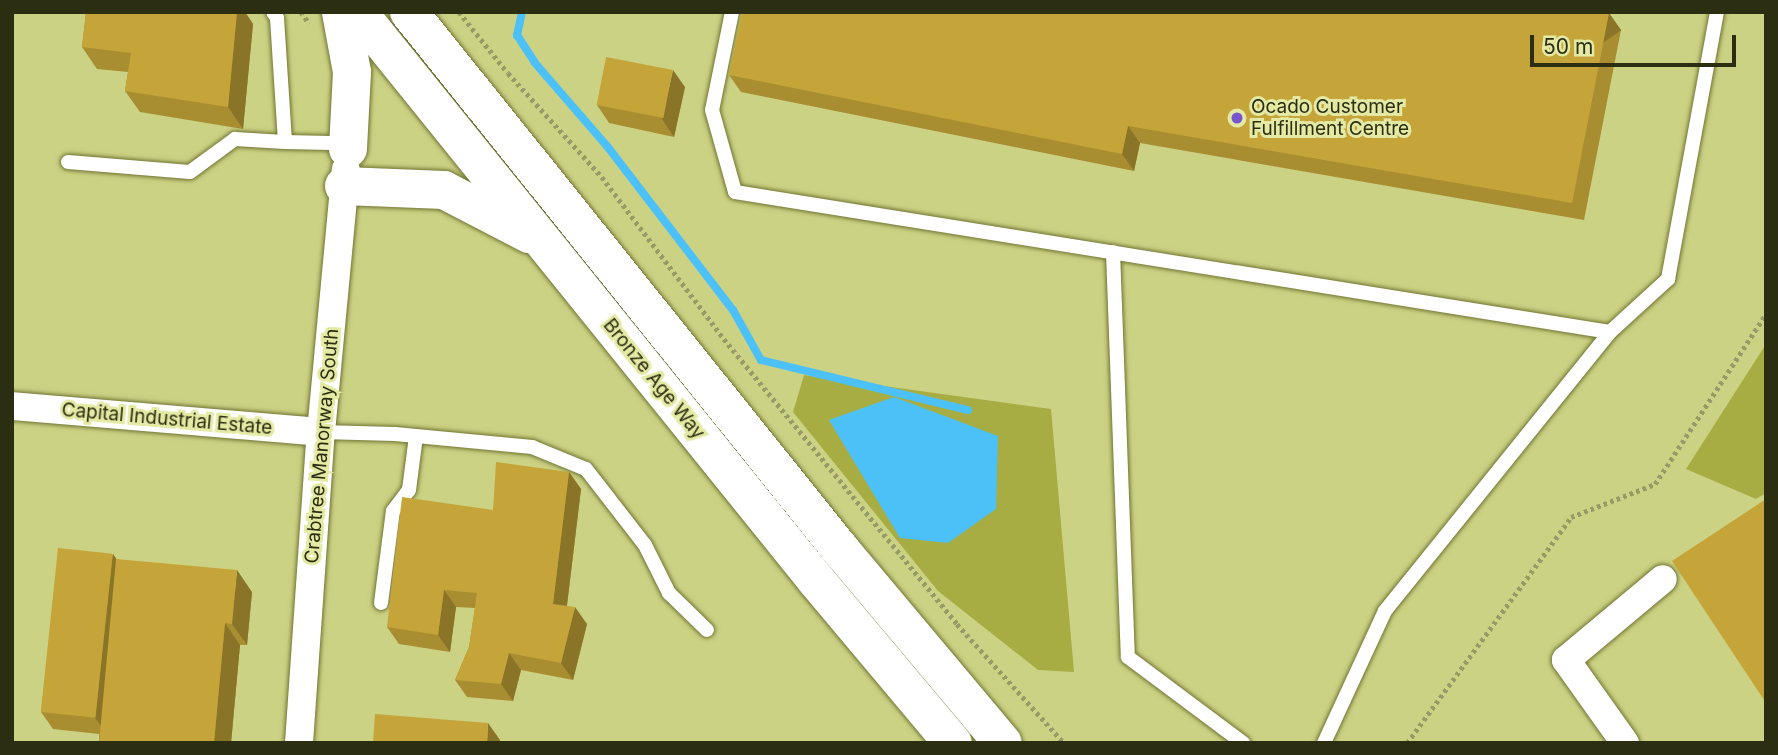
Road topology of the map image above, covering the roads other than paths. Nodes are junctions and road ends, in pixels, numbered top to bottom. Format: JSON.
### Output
{"nodes":[{"id":1,"x":273,"y":12,"type":"edge"},
{"id":2,"x":341,"y":12,"type":"edge"},
{"id":3,"x":358,"y":12,"type":"edge"},
{"id":4,"x":409,"y":12,"type":"edge"},
{"id":5,"x":732,"y":12,"type":"edge"},
{"id":6,"x":1717,"y":12,"type":"edge"},
{"id":7,"x":285,"y":142,"type":"junction"},
{"id":8,"x":68,"y":162,"type":"dead end"},
{"id":9,"x":346,"y":167,"type":"junction"},
{"id":10,"x":543,"y":242,"type":"junction"},
{"id":11,"x":1113,"y":253,"type":"junction"},
{"id":12,"x":1610,"y":332,"type":"junction"},
{"id":13,"x":12,"y":406,"type":"edge"},
{"id":14,"x":321,"y":432,"type":"junction"},
{"id":15,"x":416,"y":436,"type":"junction"},
{"id":16,"x":1663,"y":579,"type":"dead end"},
{"id":17,"x":381,"y":603,"type":"dead end"},
{"id":18,"x":707,"y":630,"type":"dead end"},
{"id":19,"x":299,"y":743,"type":"edge"},
{"id":20,"x":953,"y":743,"type":"edge"},
{"id":21,"x":1003,"y":743,"type":"edge"},
{"id":22,"x":1243,"y":743,"type":"edge"},
{"id":23,"x":1324,"y":743,"type":"edge"},
{"id":24,"x":1625,"y":743,"type":"edge"}],
"edges":[{"from":1,"to":7,"type":"lane"},
{"from":2,"to":9,"type":"main road"},
{"from":3,"to":10,"type":"main road","name":"Bronze Age Way"},
{"from":4,"to":21,"type":"main road","name":"Bronze Age Way"},
{"from":5,"to":11,"type":"lane"},
{"from":6,"to":12,"type":"lane"},
{"from":7,"to":8,"type":"lane"},
{"from":7,"to":9,"type":"lane"},
{"from":9,"to":10,"type":"main road"},
{"from":9,"to":14,"type":"street","name":"Crabtree Manorway South"},
{"from":10,"to":20,"type":"main road","name":"Bronze Age Way"},
{"from":11,"to":12,"type":"lane"},
{"from":11,"to":22,"type":"lane"},
{"from":12,"to":23,"type":"lane"},
{"from":13,"to":14,"type":"street","name":"Capital Industrial Estate"},
{"from":14,"to":15,"type":"lane"},
{"from":14,"to":19,"type":"street","name":"Crabtree Manorway South"},
{"from":15,"to":17,"type":"lane"},
{"from":15,"to":18,"type":"lane"},
{"from":16,"to":24,"type":"street"}]}
